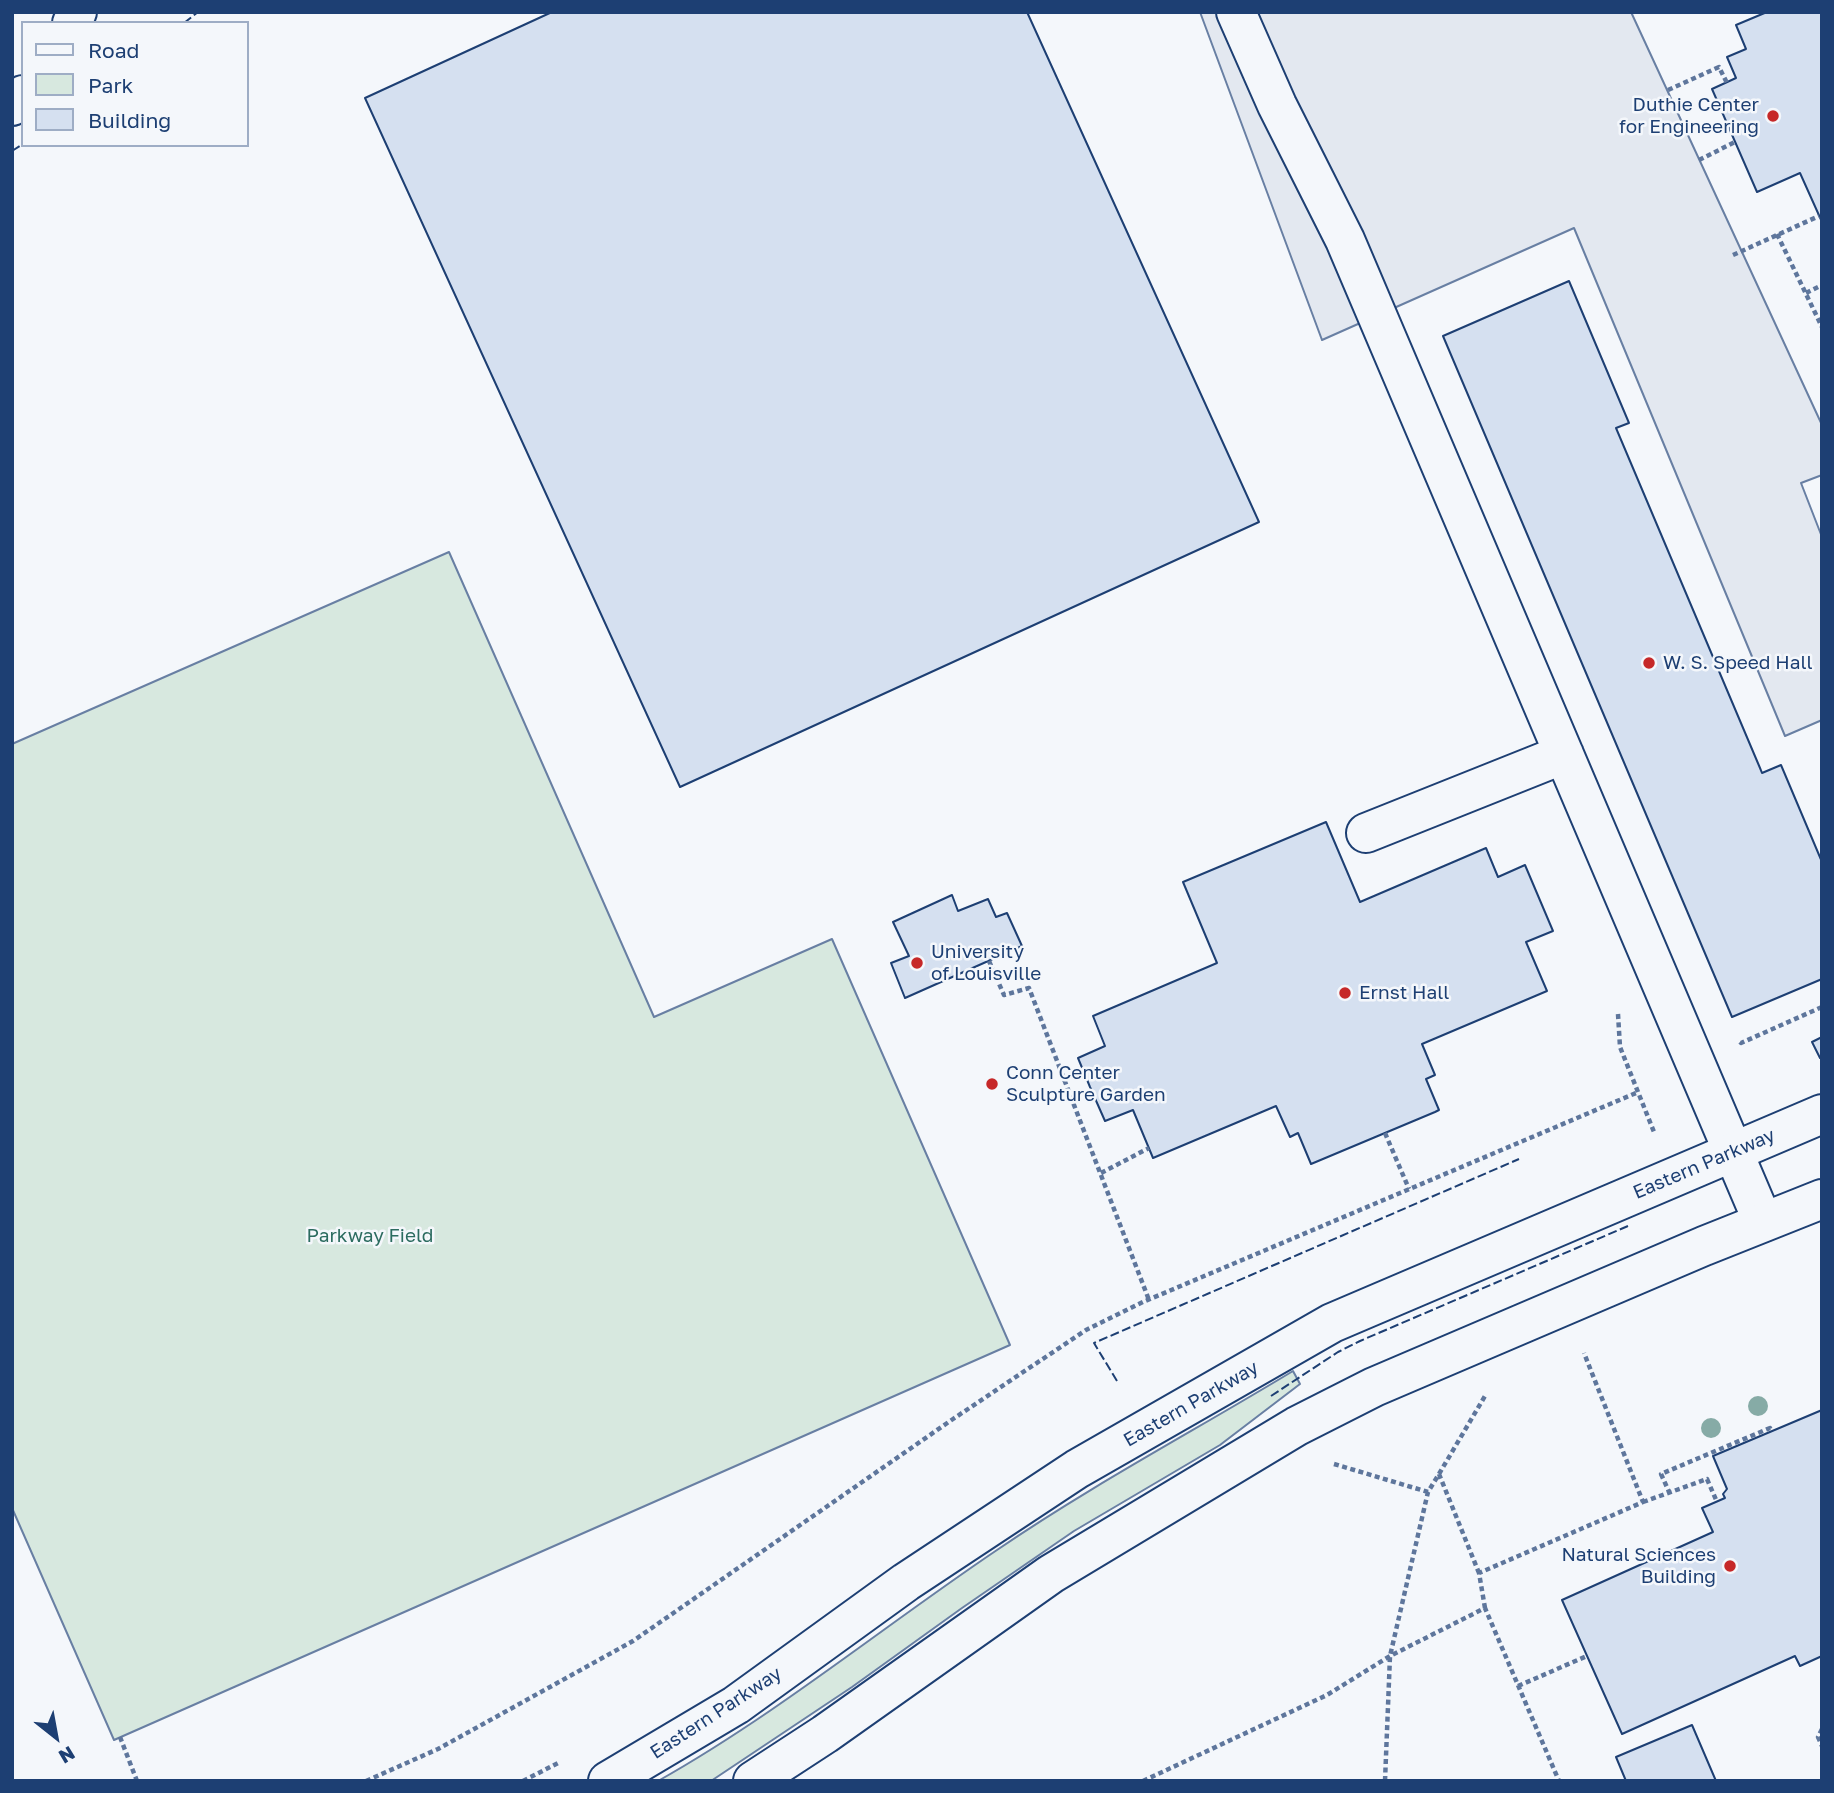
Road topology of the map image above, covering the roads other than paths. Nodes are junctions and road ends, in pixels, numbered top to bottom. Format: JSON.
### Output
{"nodes":[{"id":1,"x":1236,"y":12,"type":"edge"},
{"id":2,"x":1564,"y":754,"type":"junction"},
{"id":3,"x":1366,"y":833,"type":"dead end"},
{"id":4,"x":1822,"y":1114,"type":"edge"},
{"id":5,"x":1732,"y":1150,"type":"junction"},
{"id":6,"x":1822,"y":1199,"type":"edge"},
{"id":7,"x":1763,"y":1222,"type":"junction"},
{"id":8,"x":608,"y":1781,"type":"edge"},
{"id":9,"x":753,"y":1781,"type":"edge"}],
"edges":[{"from":1,"to":2,"type":"main road"},
{"from":2,"to":3,"type":"main road"},
{"from":2,"to":5,"type":"main road"},
{"from":4,"to":5,"type":"main road","name":"Eastern Parkway"},
{"from":5,"to":7,"type":"main road"},
{"from":5,"to":8,"type":"main road","name":"Eastern Parkway"},
{"from":6,"to":7,"type":"main road"},
{"from":7,"to":9,"type":"main road"}]}
